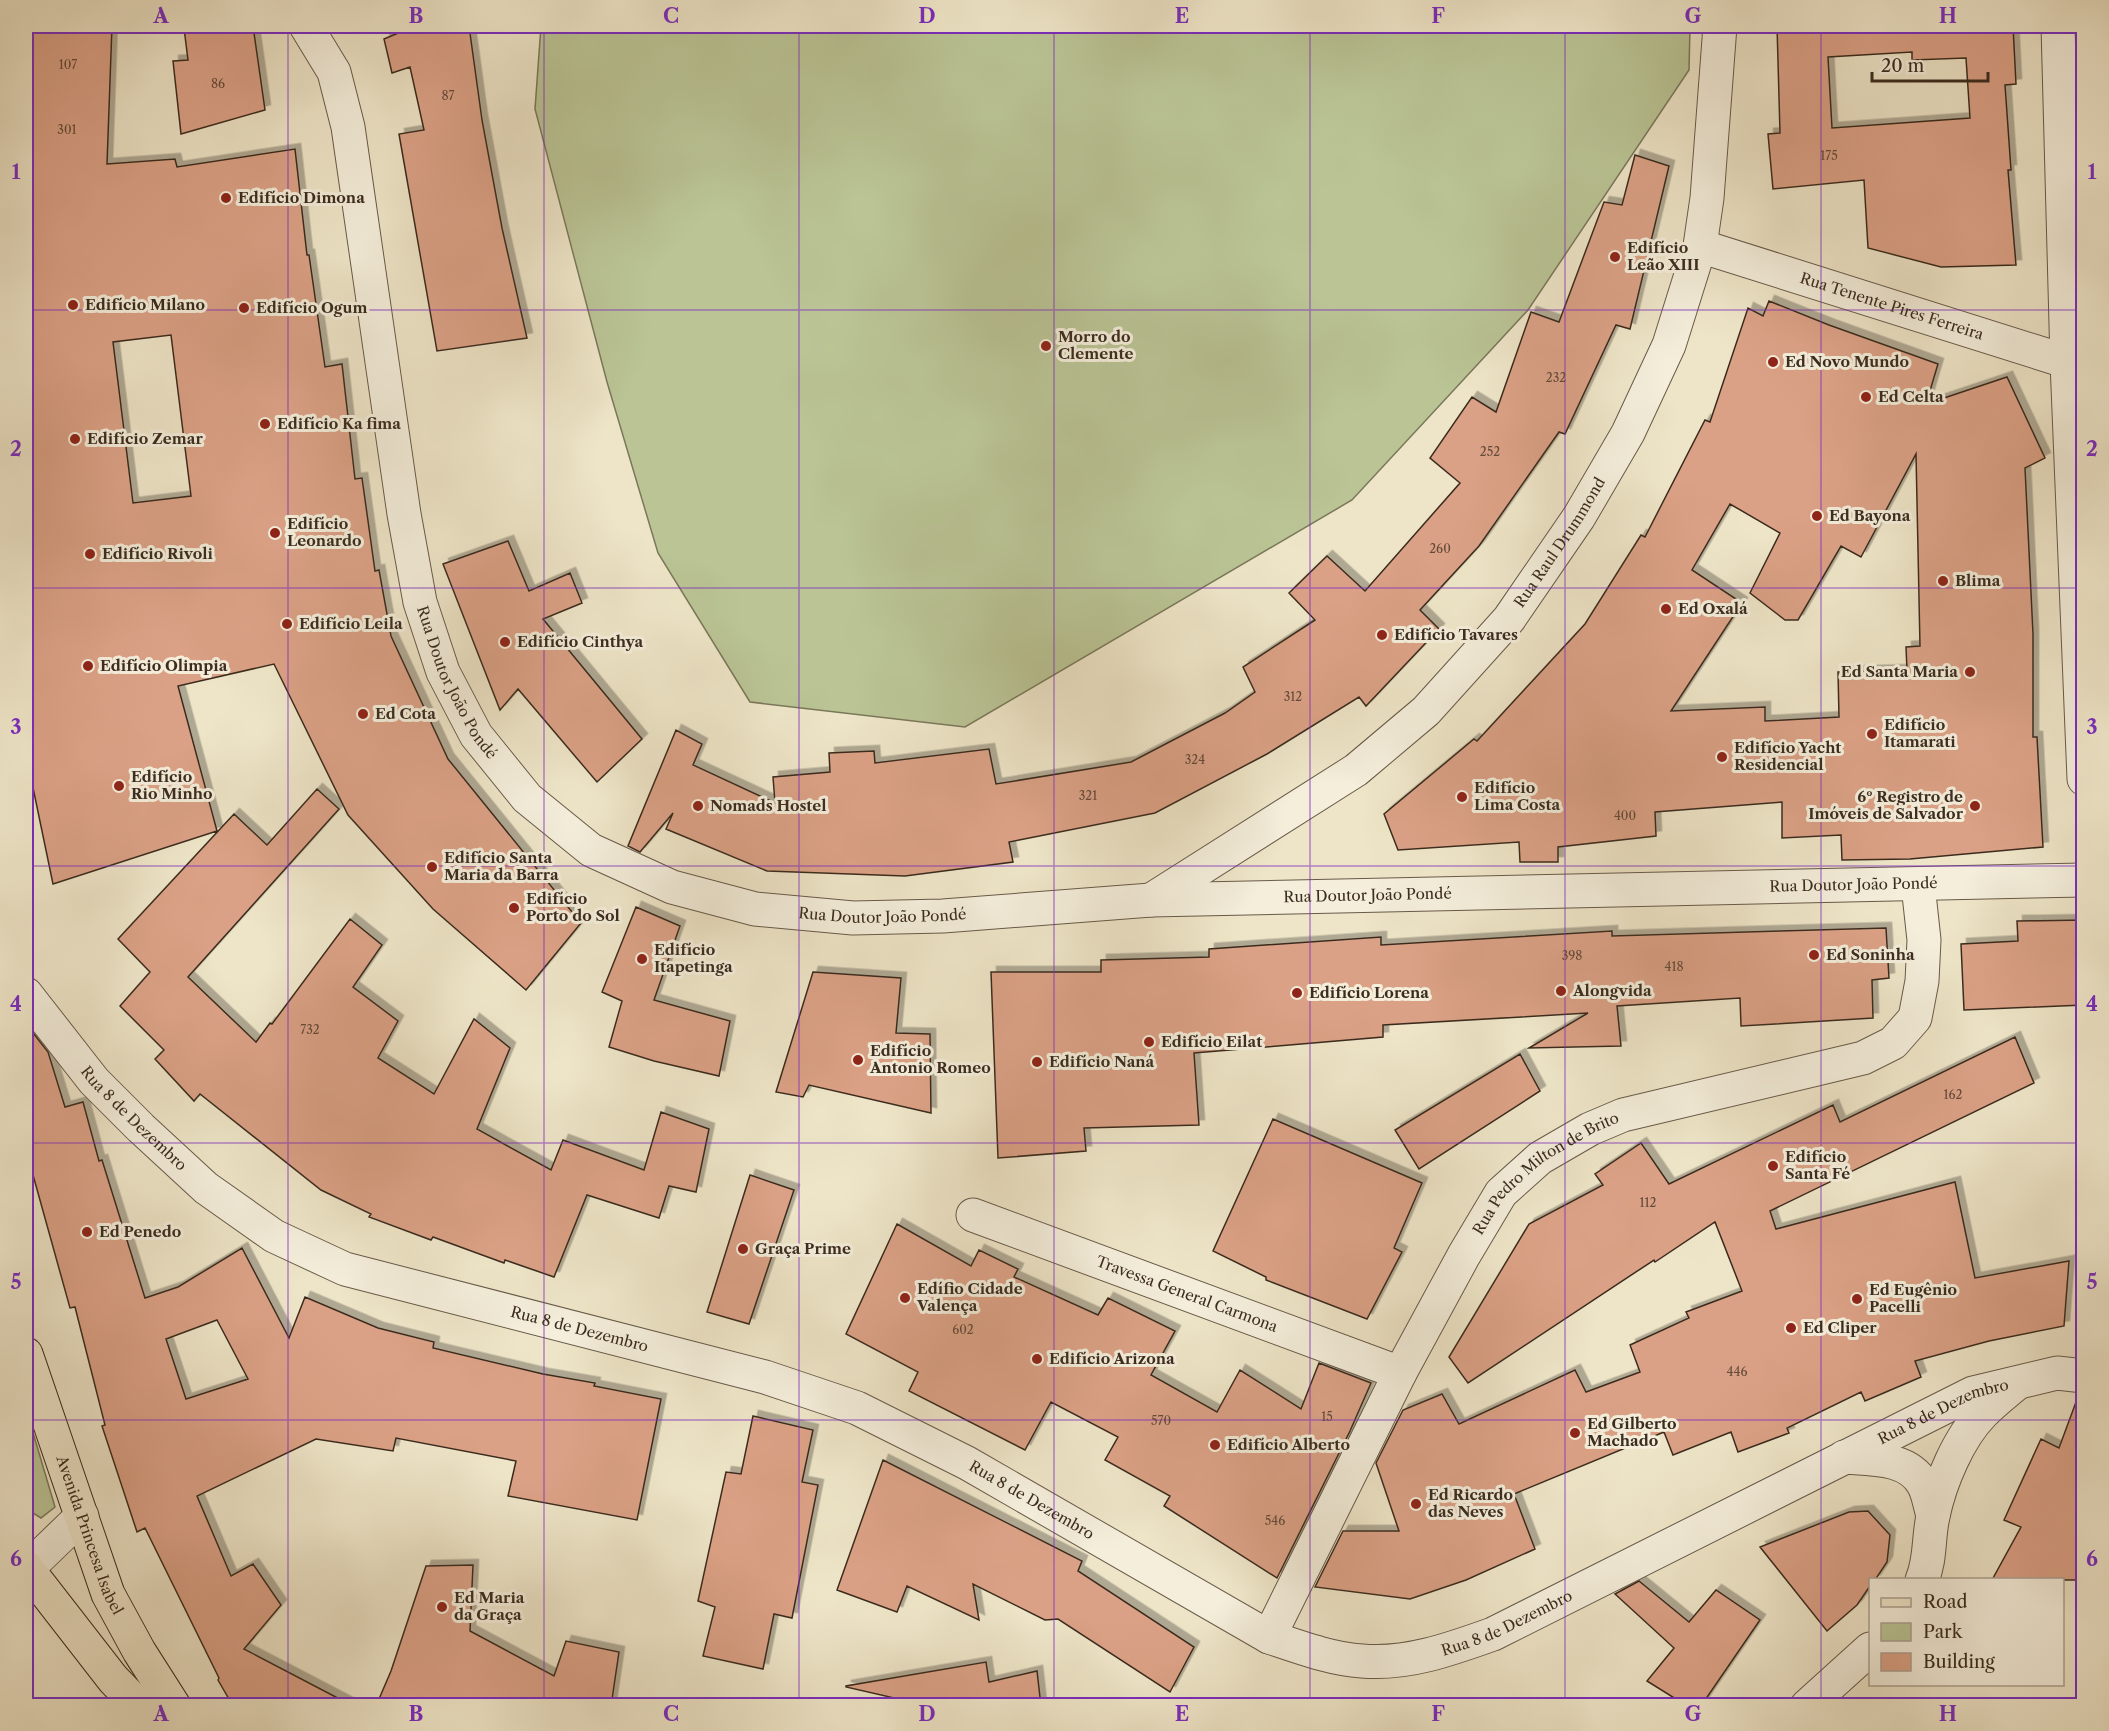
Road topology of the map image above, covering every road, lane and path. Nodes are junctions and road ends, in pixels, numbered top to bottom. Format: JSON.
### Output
{"nodes":[{"id":1,"x":306,"y":26,"type":"edge"},
{"id":2,"x":1720,"y":26,"type":"edge"},
{"id":3,"x":2058,"y":26,"type":"edge"},
{"id":4,"x":1700,"y":246,"type":"junction"},
{"id":5,"x":2075,"y":364,"type":"edge"},
{"id":6,"x":2084,"y":779,"type":"edge"},
{"id":7,"x":2084,"y":880,"type":"edge"},
{"id":8,"x":1918,"y":885,"type":"junction"},
{"id":9,"x":1151,"y":900,"type":"junction"},
{"id":10,"x":26,"y":994,"type":"edge"},
{"id":11,"x":973,"y":1215,"type":"dead end"},
{"id":12,"x":26,"y":1354,"type":"edge"},
{"id":13,"x":1400,"y":1373,"type":"junction"},
{"id":14,"x":2084,"y":1376,"type":"edge"},
{"id":15,"x":2020,"y":1380,"type":"junction"},
{"id":16,"x":1844,"y":1457,"type":"junction"},
{"id":17,"x":82,"y":1516,"type":"junction"},
{"id":18,"x":1933,"y":1516,"type":"junction"},
{"id":19,"x":26,"y":1569,"type":"edge"},
{"id":20,"x":1923,"y":1578,"type":"edge"},
{"id":21,"x":1269,"y":1637,"type":"junction"},
{"id":22,"x":1869,"y":1650,"type":"edge"},
{"id":23,"x":140,"y":1706,"type":"edge"},
{"id":24,"x":174,"y":1706,"type":"edge"},
{"id":25,"x":1807,"y":1706,"type":"edge"}],
"edges":[{"from":1,"to":9,"type":"street","name":"Rua Doutor João Pondé"},
{"from":2,"to":4,"type":"street","name":"Rua Raul Drummond"},
{"from":3,"to":5,"type":"street"},
{"from":4,"to":5,"type":"street","name":"Rua Tenente Pires Ferreira"},
{"from":4,"to":9,"type":"street","name":"Rua Raul Drummond"},
{"from":5,"to":6,"type":"street"},
{"from":7,"to":8,"type":"street","name":"Rua Doutor João Pondé"},
{"from":8,"to":9,"type":"street","name":"Rua Doutor João Pondé"},
{"from":8,"to":13,"type":"street","name":"Rua Pedro Milton de Brito"},
{"from":10,"to":21,"type":"street","name":"Rua 8 de Dezembro"},
{"from":11,"to":13,"type":"street","name":"Travessa General Carmona"},
{"from":12,"to":17,"type":"main road","name":"Avenida Princesa Isabel"},
{"from":13,"to":21,"type":"street","name":"Rua Pedro Milton de Brito"},
{"from":14,"to":15,"type":"street","name":"Rua 8 de Dezembro"},
{"from":15,"to":16,"type":"street","name":"Rua 8 de Dezembro"},
{"from":15,"to":18,"type":"street"},
{"from":16,"to":18,"type":"street"},
{"from":16,"to":21,"type":"street","name":"Rua 8 de Dezembro"},
{"from":17,"to":19,"type":"street"},
{"from":17,"to":24,"type":"main road","name":"Avenida Princesa Isabel"},
{"from":18,"to":20,"type":"street"},
{"from":19,"to":23,"type":"main road"},
{"from":22,"to":25,"type":"street"}]}
